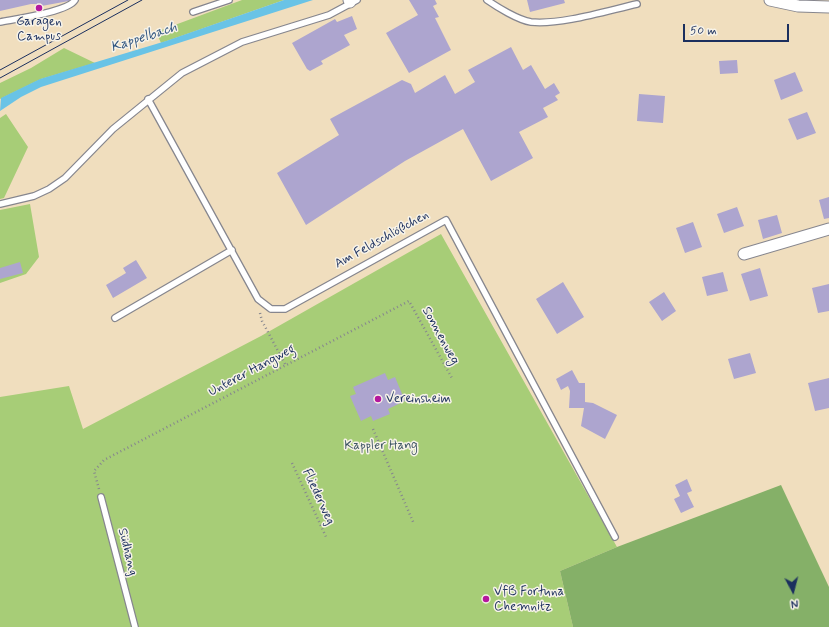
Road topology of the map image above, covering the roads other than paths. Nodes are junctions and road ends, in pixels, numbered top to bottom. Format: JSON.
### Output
{"nodes":[{"id":1,"x":75,"y":0,"type":"edge"},
{"id":2,"x":229,"y":0,"type":"edge"},
{"id":3,"x":487,"y":0,"type":"edge"},
{"id":4,"x":770,"y":0,"type":"edge"},
{"id":5,"x":352,"y":1,"type":"edge"},
{"id":6,"x":637,"y":4,"type":"dead end"},
{"id":7,"x":829,"y":7,"type":"edge"},
{"id":8,"x":193,"y":12,"type":"dead end"},
{"id":9,"x":0,"y":22,"type":"edge"},
{"id":10,"x":148,"y":99,"type":"junction"},
{"id":11,"x":0,"y":204,"type":"edge"},
{"id":12,"x":829,"y":229,"type":"edge"},
{"id":13,"x":232,"y":250,"type":"junction"},
{"id":14,"x":744,"y":254,"type":"dead end"},
{"id":15,"x":115,"y":318,"type":"dead end"},
{"id":16,"x":101,"y":497,"type":"road end"},
{"id":17,"x":615,"y":537,"type":"dead end"},
{"id":18,"x":135,"y":627,"type":"edge"}],
"edges":[{"from":1,"to":9,"type":"lane"},
{"from":2,"to":8,"type":"lane"},
{"from":3,"to":6,"type":"lane"},
{"from":4,"to":7,"type":"street"},
{"from":5,"to":10,"type":"lane"},
{"from":10,"to":11,"type":"lane"},
{"from":10,"to":13,"type":"lane"},
{"from":12,"to":14,"type":"street"},
{"from":13,"to":15,"type":"lane"},
{"from":13,"to":17,"type":"lane","name":"Am Feldschlößchen"},
{"from":16,"to":18,"type":"lane","name":"Südhang"}]}
